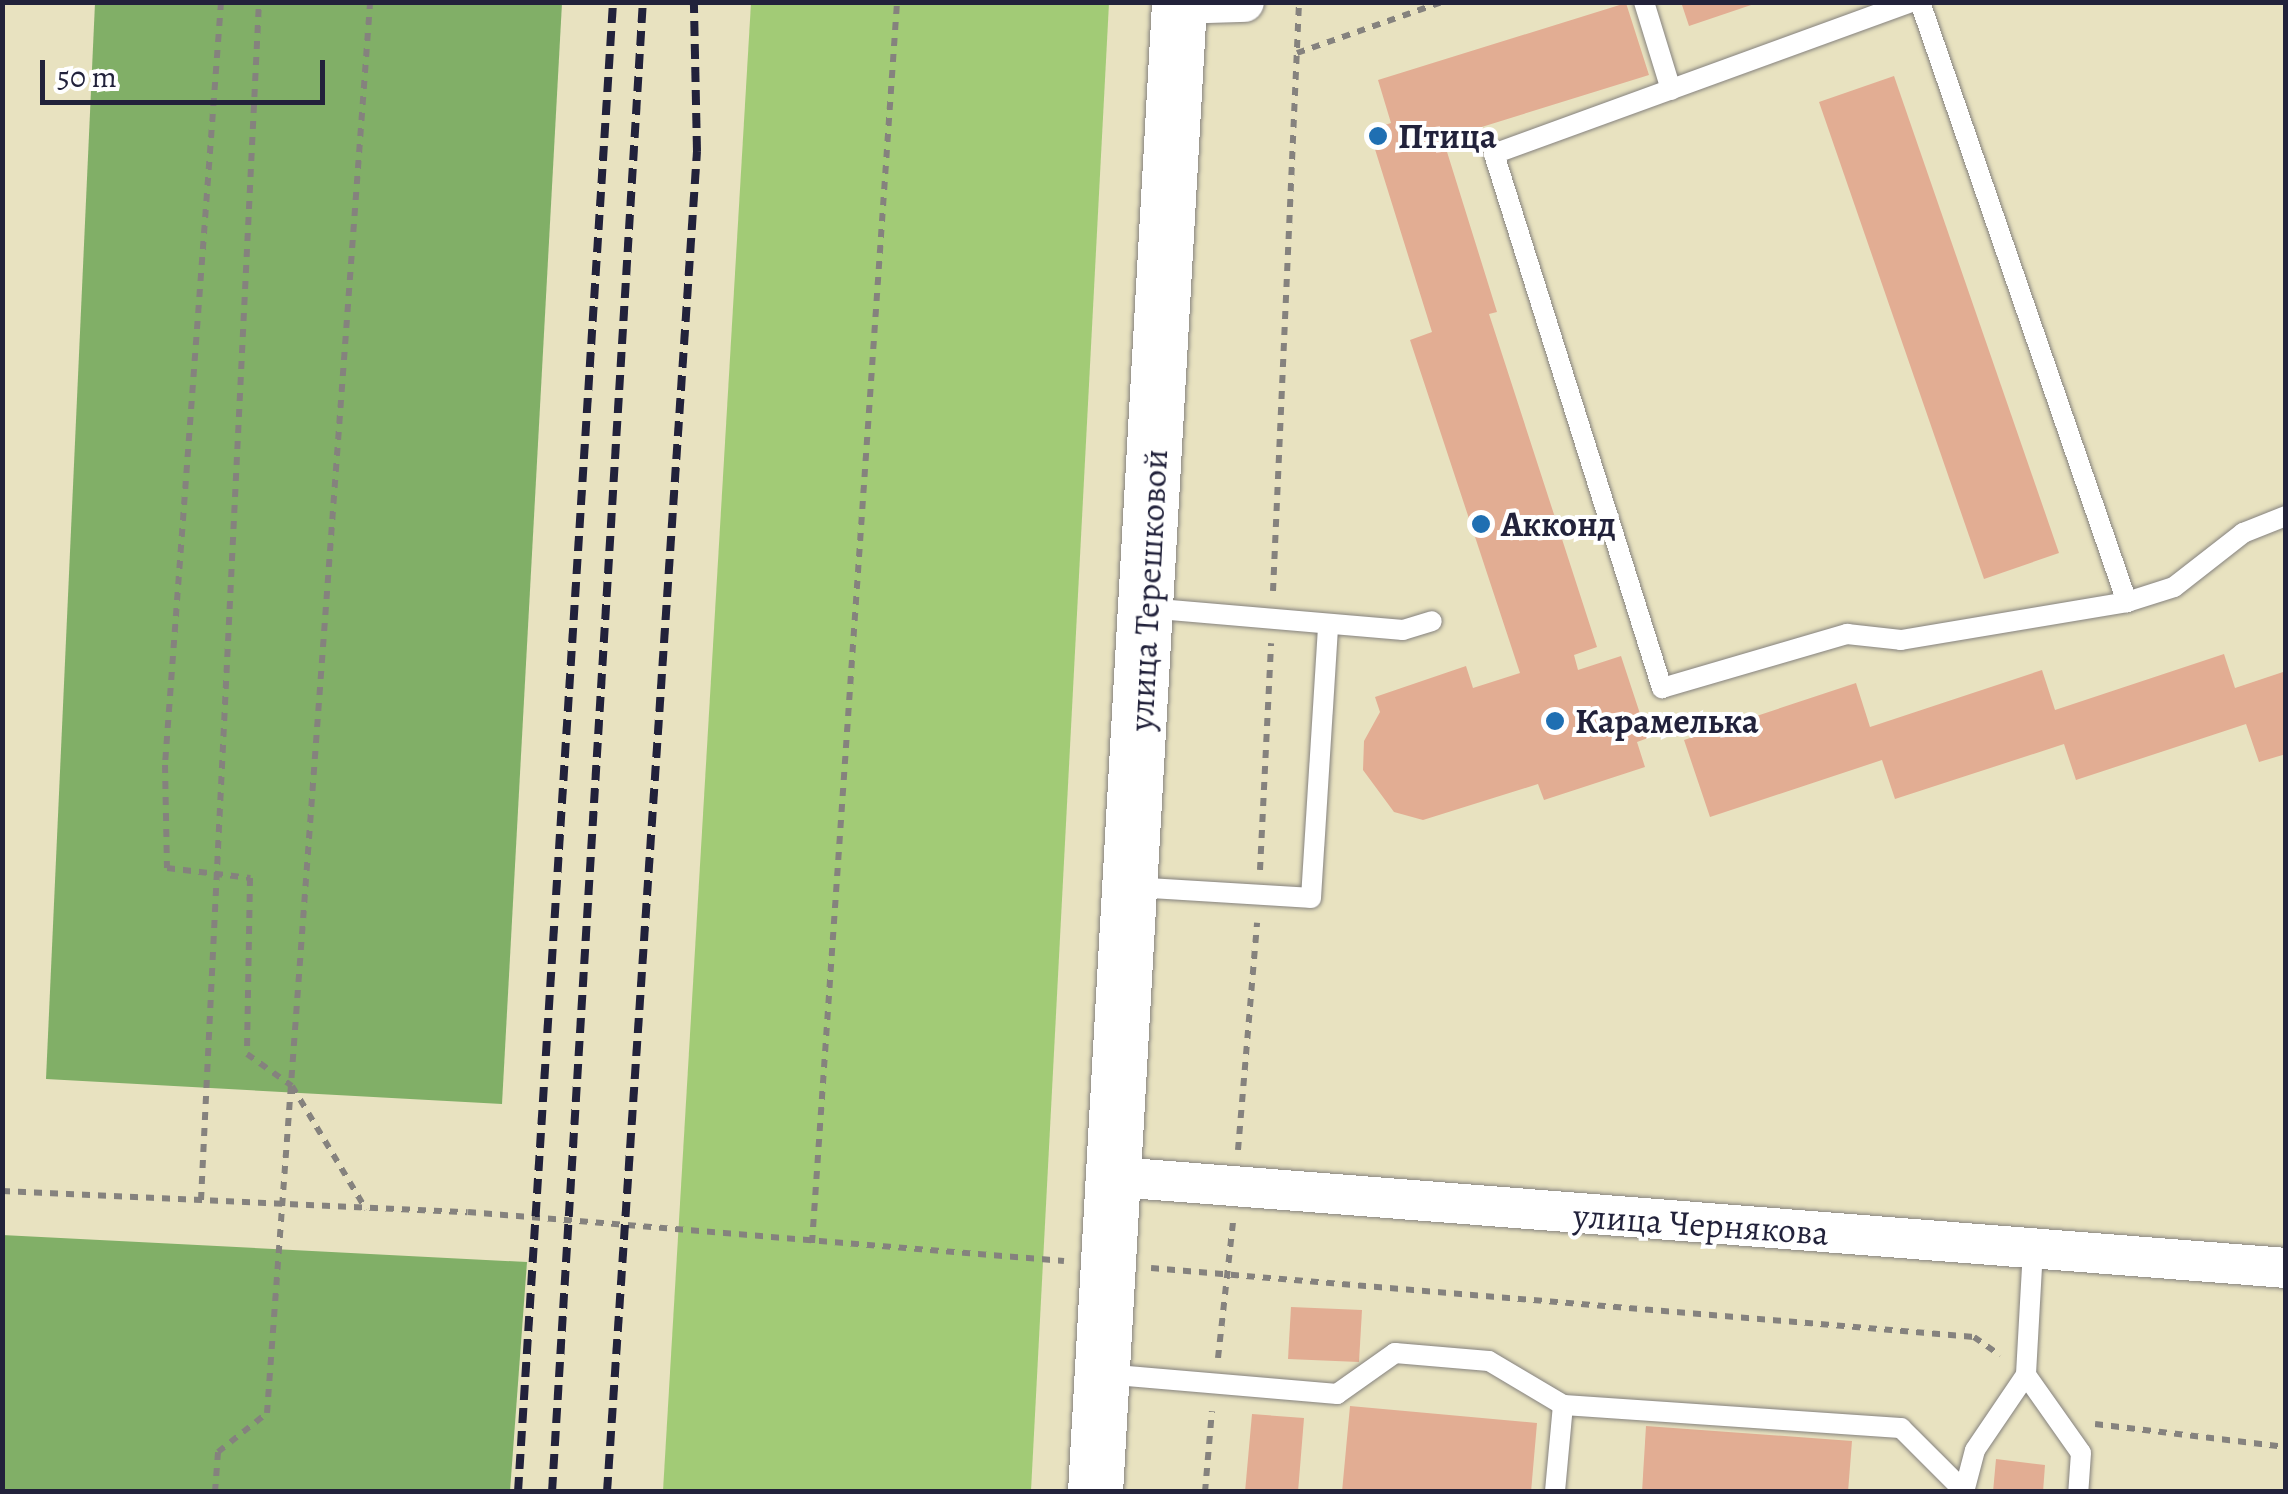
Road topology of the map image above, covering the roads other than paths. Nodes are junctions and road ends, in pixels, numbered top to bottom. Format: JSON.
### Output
{"nodes":[{"id":1,"x":1244,"y":2,"type":"edge"},
{"id":2,"x":1644,"y":2,"type":"edge"},
{"id":3,"x":1912,"y":2,"type":"edge"},
{"id":4,"x":1920,"y":2,"type":"edge"},
{"id":5,"x":1179,"y":3,"type":"edge"},
{"id":6,"x":1672,"y":90,"type":"junction"},
{"id":7,"x":2286,"y":516,"type":"edge"},
{"id":8,"x":2127,"y":602,"type":"junction"},
{"id":9,"x":1148,"y":608,"type":"junction"},
{"id":10,"x":1432,"y":621,"type":"dead end"},
{"id":11,"x":1328,"y":625,"type":"junction"},
{"id":12,"x":1133,"y":887,"type":"junction"},
{"id":13,"x":1117,"y":1177,"type":"junction"},
{"id":14,"x":2033,"y":1249,"type":"junction"},
{"id":15,"x":2286,"y":1268,"type":"edge"},
{"id":16,"x":1104,"y":1374,"type":"junction"},
{"id":17,"x":2026,"y":1374,"type":"junction"},
{"id":18,"x":1563,"y":1405,"type":"junction"},
{"id":19,"x":1964,"y":1491,"type":"edge"},
{"id":20,"x":1096,"y":1492,"type":"edge"},
{"id":21,"x":1556,"y":1492,"type":"edge"},
{"id":22,"x":2078,"y":1492,"type":"edge"}],
"edges":[{"from":1,"to":5,"type":"street"},
{"from":2,"to":6,"type":"lane"},
{"from":3,"to":6,"type":"lane"},
{"from":4,"to":8,"type":"lane"},
{"from":5,"to":9,"type":"main road","name":"улица Терешковой"},
{"from":6,"to":8,"type":"lane"},
{"from":7,"to":8,"type":"lane"},
{"from":9,"to":11,"type":"lane"},
{"from":9,"to":12,"type":"main road","name":"улица Терешковой"},
{"from":10,"to":11,"type":"lane"},
{"from":11,"to":12,"type":"lane"},
{"from":12,"to":13,"type":"main road","name":"улица Терешковой"},
{"from":13,"to":14,"type":"street","name":"улица Чернякова"},
{"from":13,"to":16,"type":"main road","name":"улица Терешковой"},
{"from":14,"to":15,"type":"street","name":"улица Чернякова"},
{"from":14,"to":17,"type":"lane"},
{"from":16,"to":18,"type":"lane"},
{"from":16,"to":20,"type":"main road","name":"улица Терешковой"},
{"from":17,"to":19,"type":"lane"},
{"from":17,"to":22,"type":"lane"},
{"from":18,"to":19,"type":"lane"},
{"from":18,"to":21,"type":"lane"}]}
